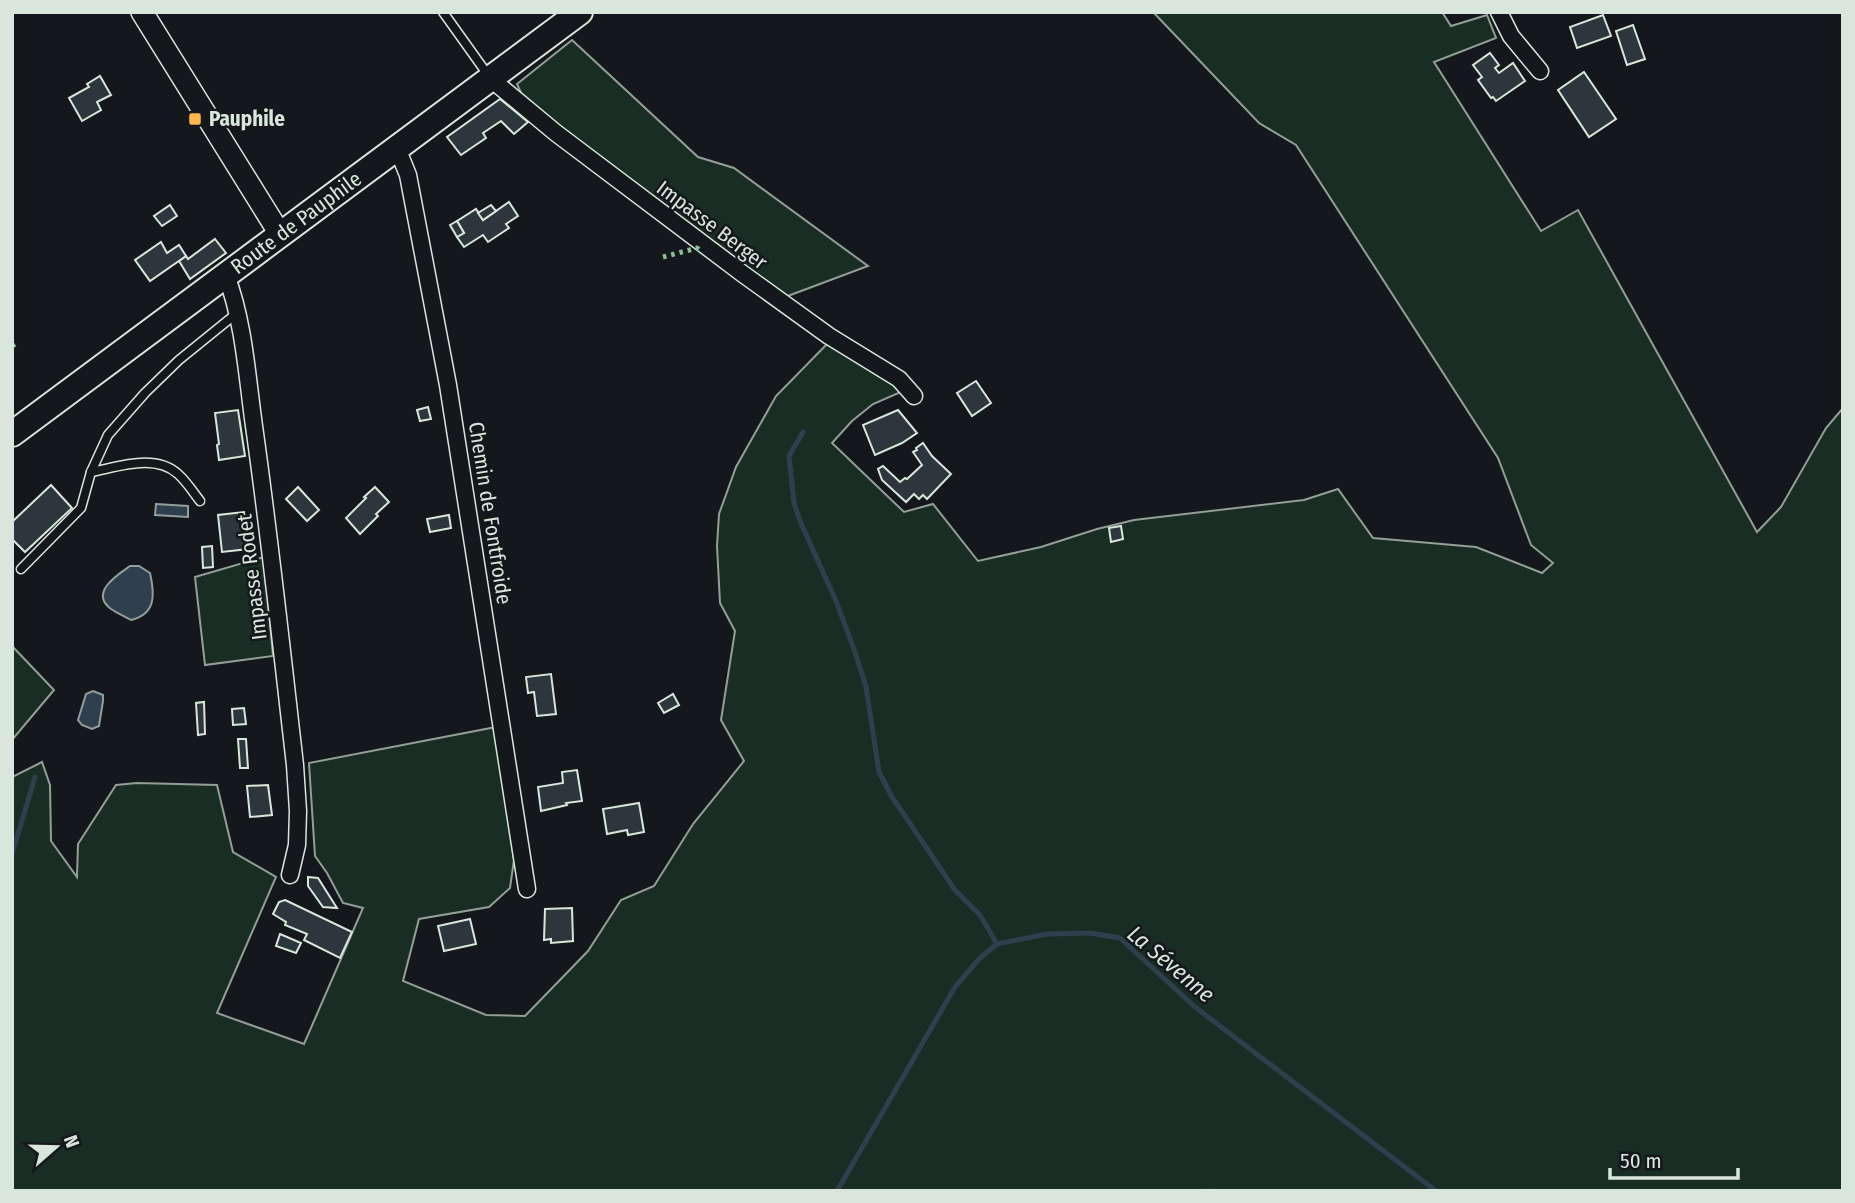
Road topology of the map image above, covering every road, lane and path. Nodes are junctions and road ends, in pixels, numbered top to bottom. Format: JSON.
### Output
{"nodes":[{"id":1,"x":142,"y":12,"type":"edge"},
{"id":2,"x":443,"y":12,"type":"edge"},
{"id":3,"x":580,"y":12,"type":"edge"},
{"id":4,"x":1499,"y":12,"type":"edge"},
{"id":5,"x":1540,"y":71,"type":"dead end"},
{"id":6,"x":491,"y":79,"type":"junction"},
{"id":7,"x":397,"y":148,"type":"junction"},
{"id":8,"x":281,"y":234,"type":"junction"},
{"id":9,"x":226,"y":275,"type":"junction"},
{"id":10,"x":237,"y":313,"type":"junction"},
{"id":11,"x":914,"y":396,"type":"dead end"},
{"id":12,"x":12,"y":433,"type":"edge"},
{"id":13,"x":91,"y":472,"type":"junction"},
{"id":14,"x":200,"y":501,"type":"dead end"},
{"id":15,"x":21,"y":569,"type":"dead end"},
{"id":16,"x":290,"y":875,"type":"dead end"},
{"id":17,"x":527,"y":889,"type":"dead end"}],
"edges":[{"from":1,"to":8,"type":"street"},
{"from":2,"to":6,"type":"lane"},
{"from":3,"to":6,"type":"main road","name":"Route de Pauphile"},
{"from":4,"to":5,"type":"street"},
{"from":6,"to":7,"type":"main road","name":"Route de Pauphile"},
{"from":6,"to":11,"type":"street","name":"Impasse Berger"},
{"from":7,"to":8,"type":"main road","name":"Route de Pauphile"},
{"from":7,"to":17,"type":"street","name":"Chemin de Fontfroide"},
{"from":8,"to":9,"type":"main road","name":"Route de Pauphile"},
{"from":9,"to":10,"type":"street","name":"Impasse Rodet"},
{"from":9,"to":12,"type":"main road","name":"Route de Pauphile"},
{"from":10,"to":13,"type":"lane"},
{"from":10,"to":16,"type":"street","name":"Impasse Rodet"},
{"from":13,"to":14,"type":"lane"},
{"from":13,"to":15,"type":"lane"}]}
